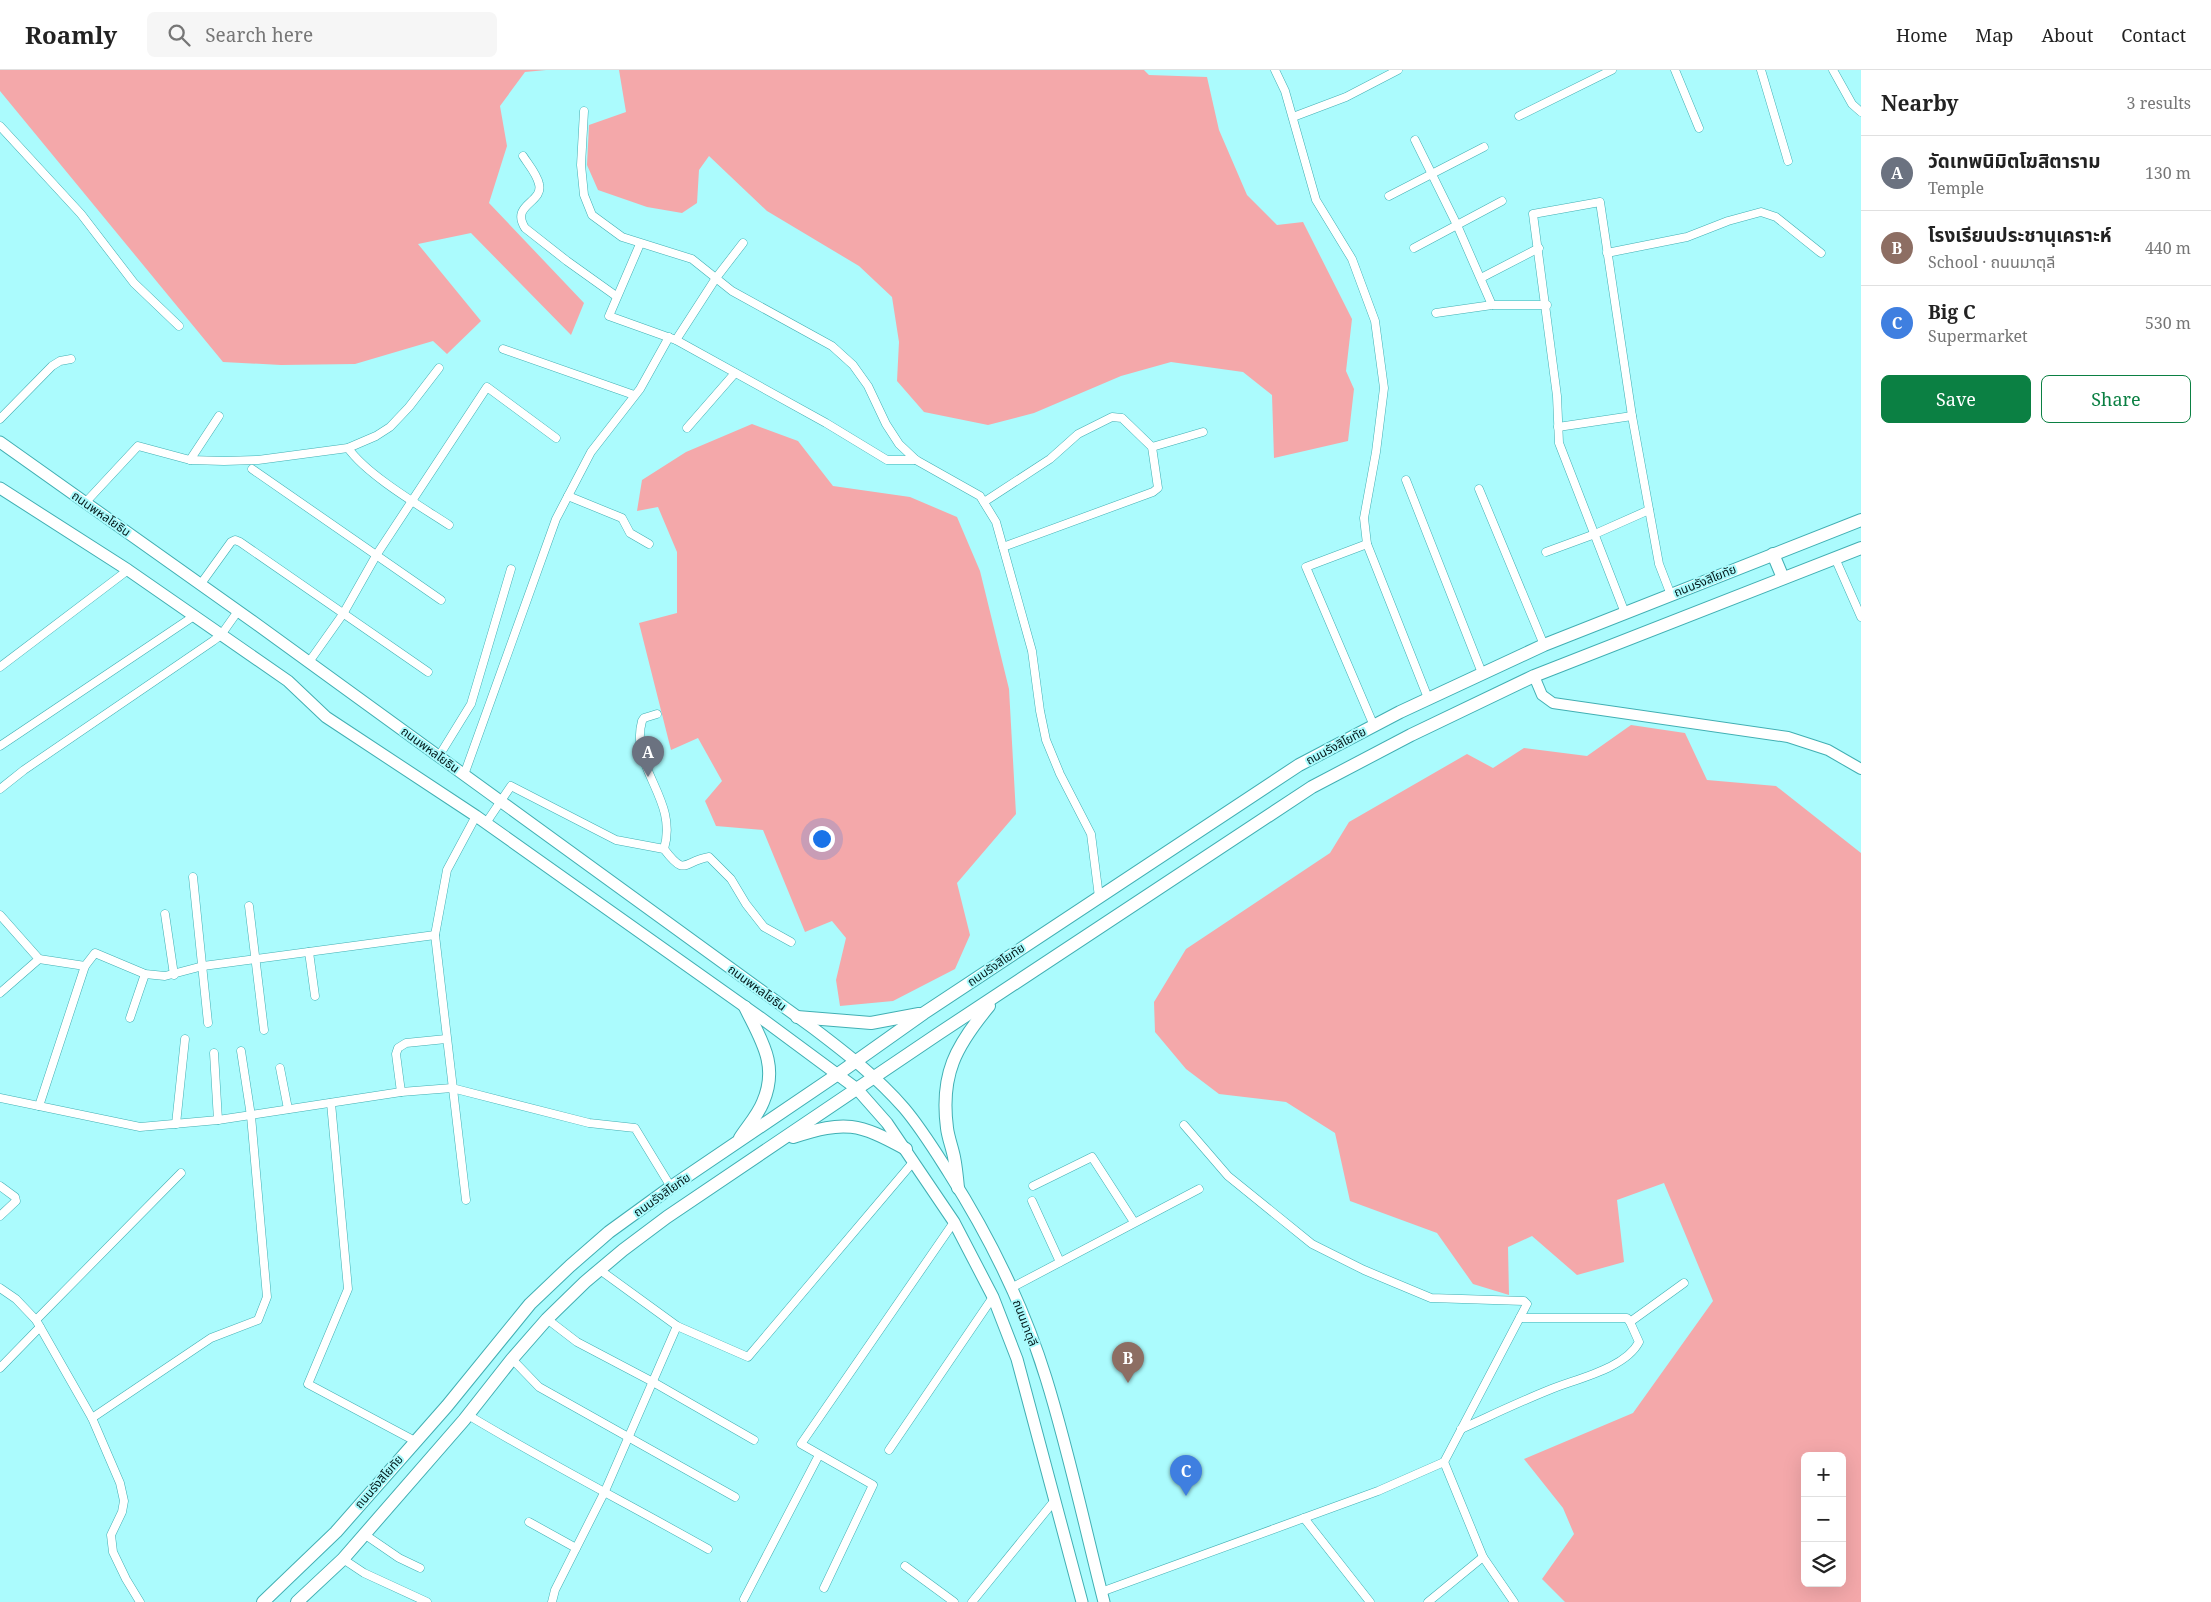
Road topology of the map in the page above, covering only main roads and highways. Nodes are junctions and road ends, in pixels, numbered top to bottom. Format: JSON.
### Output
{"nodes":[{"id":1,"x":0,"y":442,"type":"edge"},
{"id":2,"x":0,"y":488,"type":"edge"},
{"id":3,"x":1861,"y":520,"type":"edge"},
{"id":4,"x":1861,"y":548,"type":"edge"},
{"id":5,"x":1774,"y":554,"type":"junction"},
{"id":6,"x":1783,"y":578,"type":"junction"},
{"id":7,"x":998,"y":994,"type":"junction"},
{"id":8,"x":746,"y":1007,"type":"junction"},
{"id":9,"x":924,"y":1013,"type":"junction"},
{"id":10,"x":798,"y":1017,"type":"junction"},
{"id":11,"x":857,"y":1061,"type":"junction"},
{"id":12,"x":838,"y":1074,"type":"junction"},
{"id":13,"x":875,"y":1077,"type":"junction"},
{"id":14,"x":857,"y":1089,"type":"junction"},
{"id":15,"x":737,"y":1142,"type":"junction"},
{"id":16,"x":779,"y":1142,"type":"junction"},
{"id":17,"x":906,"y":1150,"type":"junction"},
{"id":18,"x":958,"y":1188,"type":"junction"},
{"id":19,"x":447,"y":1406,"type":"junction"},
{"id":20,"x":466,"y":1418,"type":"junction"},
{"id":21,"x":1077,"y":1494,"type":"junction"},
{"id":22,"x":1055,"y":1500,"type":"junction"},
{"id":23,"x":1103,"y":1597,"type":"edge"},
{"id":24,"x":263,"y":1602,"type":"edge"},
{"id":25,"x":296,"y":1602,"type":"edge"},
{"id":26,"x":1082,"y":1602,"type":"edge"}],
"edges":[{"from":1,"to":10,"type":"main road","name":"ถนนพหลโยธิน"},
{"from":2,"to":8,"type":"main road","name":"ถนนพหลโยธิน"},
{"from":3,"to":5,"type":"main road","name":"ถนนรังสิโยทัย"},
{"from":4,"to":6,"type":"main road","name":"ถนนรังสิโยทัย"},
{"from":5,"to":6,"type":"main road"},
{"from":5,"to":9,"type":"main road","name":"ถนนรังสิโยทัย"},
{"from":6,"to":7,"type":"main road","name":"ถนนรังสิโยทัย"},
{"from":7,"to":13,"type":"main road","name":"ถนนรังสิโยทัย"},
{"from":7,"to":18,"type":"main road"},
{"from":8,"to":12,"type":"main road","name":"ถนนพหลโยธิน"},
{"from":8,"to":15,"type":"main road"},
{"from":9,"to":10,"type":"main road"},
{"from":9,"to":11,"type":"main road","name":"ถนนรังสิโยทัย"},
{"from":10,"to":11,"type":"main road","name":"ถนนพหลโยธิน"},
{"from":11,"to":12,"type":"main road","name":"ถนนรังสิโยทัย"},
{"from":11,"to":13,"type":"main road","name":"ถนนพหลโยธิน"},
{"from":12,"to":14,"type":"main road","name":"ถนนพหลโยธิน"},
{"from":12,"to":15,"type":"main road","name":"ถนนรังสิโยทัย"},
{"from":13,"to":14,"type":"main road","name":"ถนนรังสิโยทัย"},
{"from":13,"to":18,"type":"main road","name":"ถนนมาตุลี"},
{"from":14,"to":16,"type":"main road","name":"ถนนรังสิโยทัย"},
{"from":14,"to":17,"type":"main road","name":"ถนนมาตุลี"},
{"from":15,"to":19,"type":"main road","name":"ถนนรังสิโยทัย"},
{"from":16,"to":17,"type":"main road"},
{"from":16,"to":20,"type":"main road","name":"ถนนรังสิโยทัย"},
{"from":17,"to":22,"type":"main road","name":"ถนนมาตุลี"},
{"from":18,"to":21,"type":"main road","name":"ถนนมาตุลี"},
{"from":19,"to":20,"type":"main road"},
{"from":19,"to":24,"type":"main road","name":"ถนนรังสิโยทัย"},
{"from":20,"to":25,"type":"main road","name":"ถนนรังสิโยทัย"},
{"from":21,"to":22,"type":"main road"},
{"from":21,"to":23,"type":"main road","name":"ถนนมาตุลี"},
{"from":22,"to":26,"type":"main road","name":"ถนนมาตุลี"}]}
